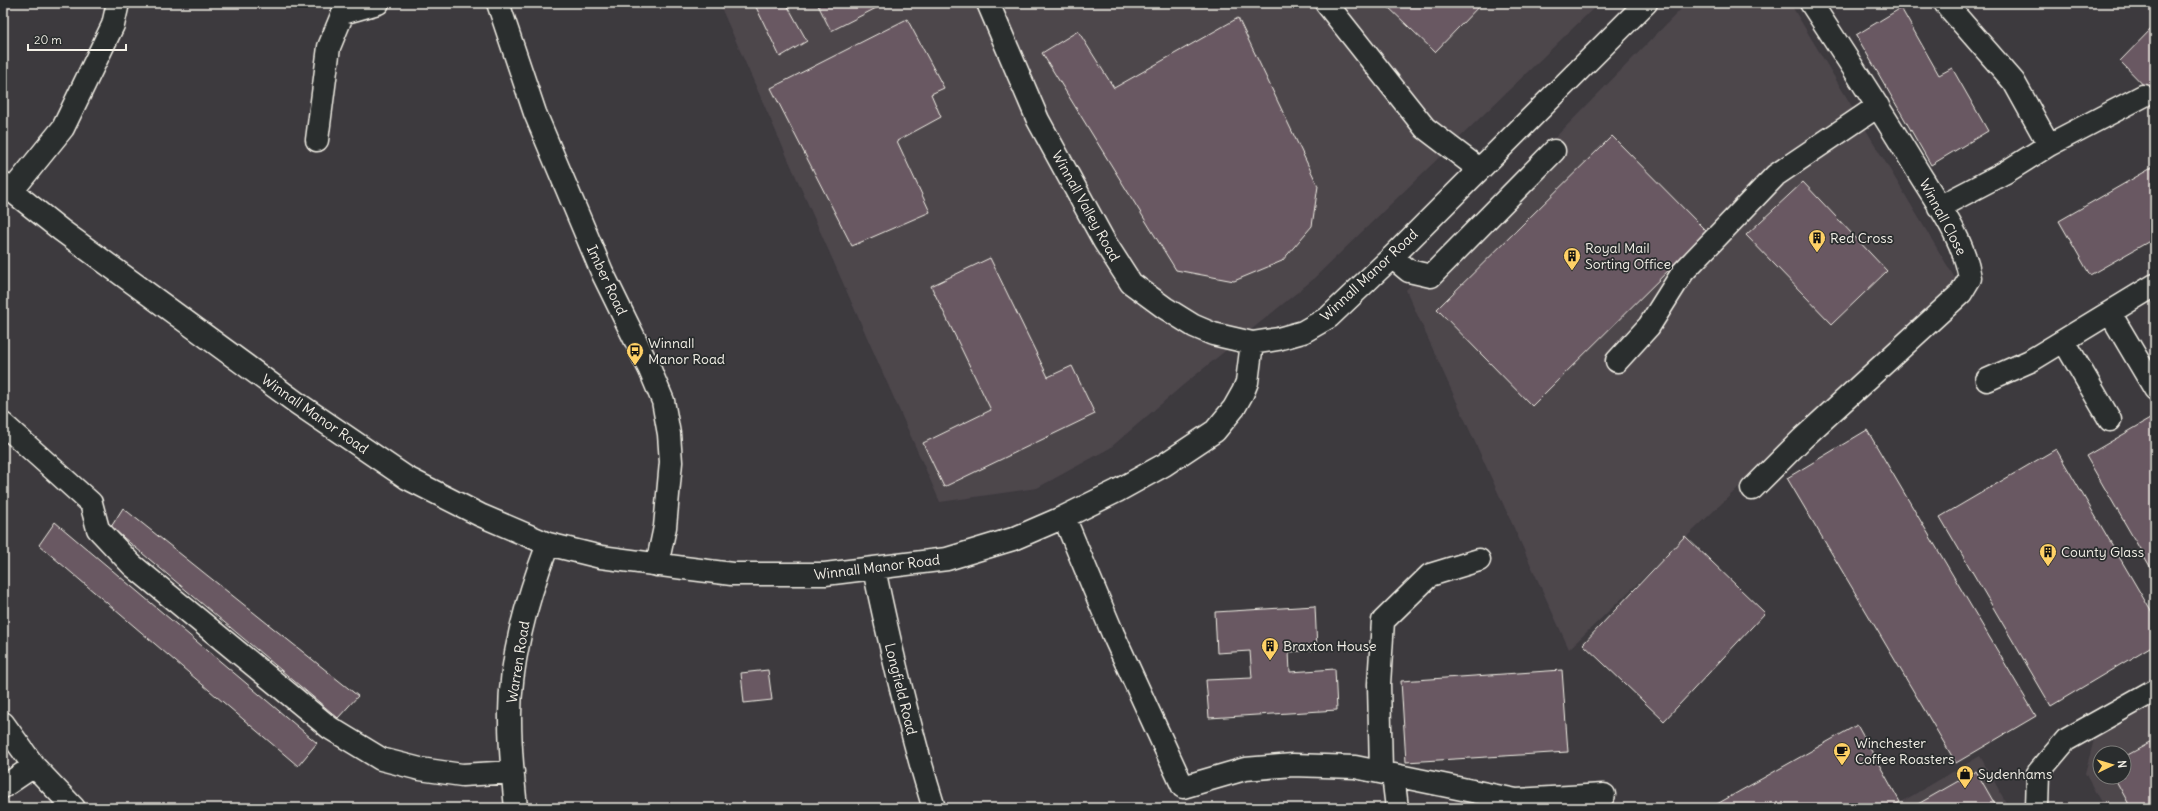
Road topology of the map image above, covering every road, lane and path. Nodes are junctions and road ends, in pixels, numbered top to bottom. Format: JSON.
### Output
{"nodes":[{"id":1,"x":118,"y":3,"type":"edge"},
{"id":2,"x":378,"y":3,"type":"edge"},
{"id":3,"x":498,"y":3,"type":"edge"},
{"id":4,"x":988,"y":3,"type":"edge"},
{"id":5,"x":1326,"y":3,"type":"edge"},
{"id":6,"x":1646,"y":3,"type":"edge"},
{"id":7,"x":1811,"y":3,"type":"edge"},
{"id":8,"x":1945,"y":3,"type":"edge"},
{"id":9,"x":2143,"y":96,"type":"dead end"},
{"id":10,"x":1878,"y":106,"type":"junction"},
{"id":11,"x":317,"y":140,"type":"dead end"},
{"id":12,"x":2049,"y":145,"type":"junction"},
{"id":13,"x":1554,"y":151,"type":"dead end"},
{"id":14,"x":1479,"y":169,"type":"junction"},
{"id":15,"x":8,"y":188,"type":"edge"},
{"id":16,"x":1939,"y":207,"type":"junction"},
{"id":17,"x":1392,"y":257,"type":"junction"},
{"id":18,"x":2155,"y":285,"type":"edge"},
{"id":19,"x":2110,"y":313,"type":"junction"},
{"id":20,"x":2064,"y":341,"type":"junction"},
{"id":21,"x":1252,"y":343,"type":"junction"},
{"id":22,"x":1617,"y":361,"type":"dead end"},
{"id":23,"x":1987,"y":380,"type":"dead end"},
{"id":24,"x":2155,"y":389,"type":"edge"},
{"id":25,"x":2110,"y":420,"type":"dead end"},
{"id":26,"x":3,"y":424,"type":"edge"},
{"id":27,"x":1752,"y":489,"type":"dead end"},
{"id":28,"x":1064,"y":517,"type":"junction"},
{"id":29,"x":548,"y":544,"type":"junction"},
{"id":30,"x":1479,"y":560,"type":"dead end"},
{"id":31,"x":657,"y":565,"type":"junction"},
{"id":32,"x":874,"y":569,"type":"junction"},
{"id":33,"x":2155,"y":690,"type":"edge"},
{"id":34,"x":3,"y":723,"type":"edge"},
{"id":35,"x":34,"y":766,"type":"junction"},
{"id":36,"x":513,"y":772,"type":"junction"},
{"id":37,"x":1387,"y":773,"type":"junction"},
{"id":38,"x":3,"y":787,"type":"edge"},
{"id":39,"x":1604,"y":796,"type":"dead end"},
{"id":40,"x":1516,"y":804,"type":"edge"},
{"id":41,"x":74,"y":808,"type":"edge"},
{"id":42,"x":516,"y":808,"type":"edge"},
{"id":43,"x":934,"y":808,"type":"edge"},
{"id":44,"x":1397,"y":808,"type":"edge"},
{"id":45,"x":2037,"y":808,"type":"edge"}],
"edges":[{"from":1,"to":15,"type":"street"},
{"from":2,"to":11,"type":"street"},
{"from":3,"to":31,"type":"street","name":"Imber Road"},
{"from":4,"to":21,"type":"street","name":"Winnall Valley Road"},
{"from":5,"to":14,"type":"street"},
{"from":6,"to":14,"type":"street","name":"Winnall Manor Road"},
{"from":7,"to":10,"type":"street","name":"Winnall Close"},
{"from":8,"to":12,"type":"street"},
{"from":9,"to":12,"type":"street"},
{"from":10,"to":16,"type":"street","name":"Winnall Close"},
{"from":10,"to":22,"type":"street"},
{"from":12,"to":16,"type":"street"},
{"from":13,"to":17,"type":"street"},
{"from":14,"to":17,"type":"street","name":"Winnall Manor Road"},
{"from":15,"to":29,"type":"street","name":"Winnall Manor Road"},
{"from":16,"to":27,"type":"street","name":"Winnall Close"},
{"from":17,"to":21,"type":"street","name":"Winnall Manor Road"},
{"from":18,"to":19,"type":"street"},
{"from":19,"to":20,"type":"street"},
{"from":19,"to":24,"type":"street"},
{"from":20,"to":23,"type":"street"},
{"from":20,"to":25,"type":"street"},
{"from":21,"to":28,"type":"street","name":"Winnall Manor Road"},
{"from":26,"to":36,"type":"street"},
{"from":28,"to":32,"type":"street","name":"Winnall Manor Road"},
{"from":28,"to":37,"type":"street"},
{"from":29,"to":31,"type":"street","name":"Winnall Manor Road"},
{"from":29,"to":36,"type":"street","name":"Warren Road"},
{"from":30,"to":37,"type":"street"},
{"from":31,"to":32,"type":"street","name":"Winnall Manor Road"},
{"from":32,"to":43,"type":"street","name":"Longfield Road"},
{"from":33,"to":45,"type":"street"},
{"from":34,"to":35,"type":"street"},
{"from":35,"to":38,"type":"street"},
{"from":35,"to":41,"type":"street"},
{"from":36,"to":42,"type":"street","name":"Warren Road"},
{"from":37,"to":40,"type":"street"},
{"from":37,"to":44,"type":"street"},
{"from":39,"to":40,"type":"street"}]}
